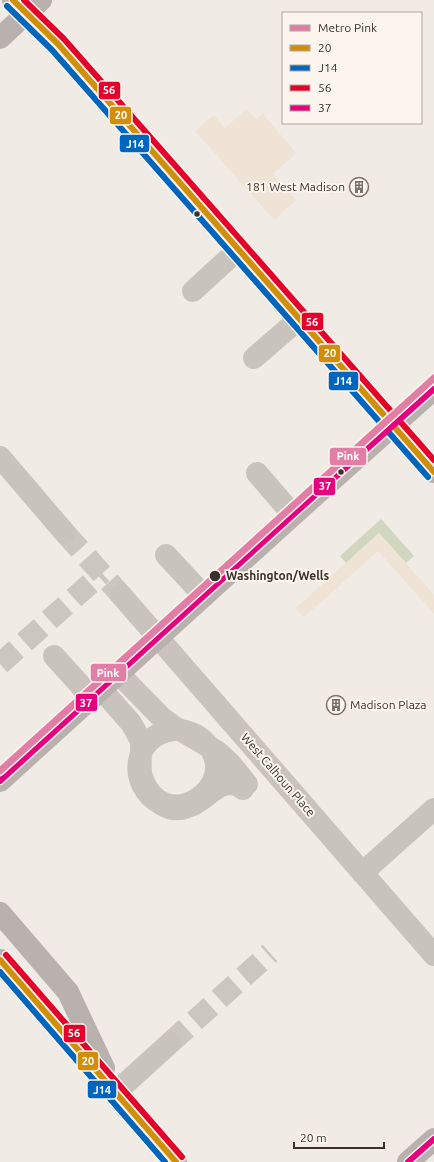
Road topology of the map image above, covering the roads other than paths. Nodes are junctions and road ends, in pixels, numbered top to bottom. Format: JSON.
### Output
{"nodes":[{"id":1,"x":27,"y":4,"type":"edge"},
{"id":2,"x":2,"y":32,"type":"edge"},
{"id":3,"x":239,"y":249,"type":"junction"},
{"id":4,"x":193,"y":290,"type":"dead end"},
{"id":5,"x":299,"y":319,"type":"junction"},
{"id":6,"x":254,"y":358,"type":"dead end"},
{"id":7,"x":434,"y":389,"type":"edge"},
{"id":8,"x":393,"y":426,"type":"junction"},
{"id":9,"x":0,"y":457,"type":"edge"},
{"id":10,"x":434,"y":472,"type":"edge"},
{"id":11,"x":257,"y":473,"type":"dead end"},
{"id":12,"x":293,"y":515,"type":"junction"},
{"id":13,"x":65,"y":533,"type":"tunnel mouth"},
{"id":14,"x":166,"y":555,"type":"dead end"},
{"id":15,"x":121,"y":595,"type":"tunnel mouth"},
{"id":16,"x":204,"y":596,"type":"junction"},
{"id":17,"x":158,"y":637,"type":"junction"},
{"id":18,"x":54,"y":656,"type":"dead end"},
{"id":19,"x":119,"y":674,"type":"junction"},
{"id":20,"x":96,"y":693,"type":"junction"},
{"id":21,"x":0,"y":781,"type":"edge"},
{"id":22,"x":434,"y":809,"type":"edge"},
{"id":23,"x":362,"y":873,"type":"junction"},
{"id":24,"x":0,"y":913,"type":"edge"},
{"id":25,"x":434,"y":955,"type":"edge"},
{"id":26,"x":0,"y":960,"type":"edge"},
{"id":27,"x":170,"y":1043,"type":"tunnel mouth"},
{"id":28,"x":115,"y":1093,"type":"junction"},
{"id":29,"x":434,"y":1139,"type":"edge"},
{"id":30,"x":176,"y":1162,"type":"edge"},
{"id":31,"x":408,"y":1162,"type":"edge"}],
"edges":[{"from":1,"to":2,"type":"main road"},
{"from":1,"to":3,"type":"main road"},
{"from":3,"to":4,"type":"lane"},
{"from":3,"to":5,"type":"main road"},
{"from":5,"to":6,"type":"lane"},
{"from":5,"to":8,"type":"main road"},
{"from":7,"to":8,"type":"main road"},
{"from":8,"to":10,"type":"main road"},
{"from":8,"to":12,"type":"main road"},
{"from":9,"to":13,"type":"lane"},
{"from":11,"to":12,"type":"lane"},
{"from":12,"to":16,"type":"main road"},
{"from":14,"to":16,"type":"lane"},
{"from":15,"to":17,"type":"lane","name":"West Calhoun Place"},
{"from":16,"to":17,"type":"main road"},
{"from":17,"to":19,"type":"main road"},
{"from":17,"to":23,"type":"lane","name":"West Calhoun Place"},
{"from":18,"to":20,"type":"lane"},
{"from":19,"to":20,"type":"main road"},
{"from":19,"to":20,"type":"lane","bridge":true},
{"from":20,"to":21,"type":"main road"},
{"from":22,"to":23,"type":"lane"},
{"from":23,"to":25,"type":"lane","name":"West Calhoun Place"},
{"from":24,"to":28,"type":"main road"},
{"from":26,"to":28,"type":"main road"},
{"from":27,"to":28,"type":"lane"},
{"from":28,"to":30,"type":"main road"},
{"from":29,"to":31,"type":"main road"}]}
